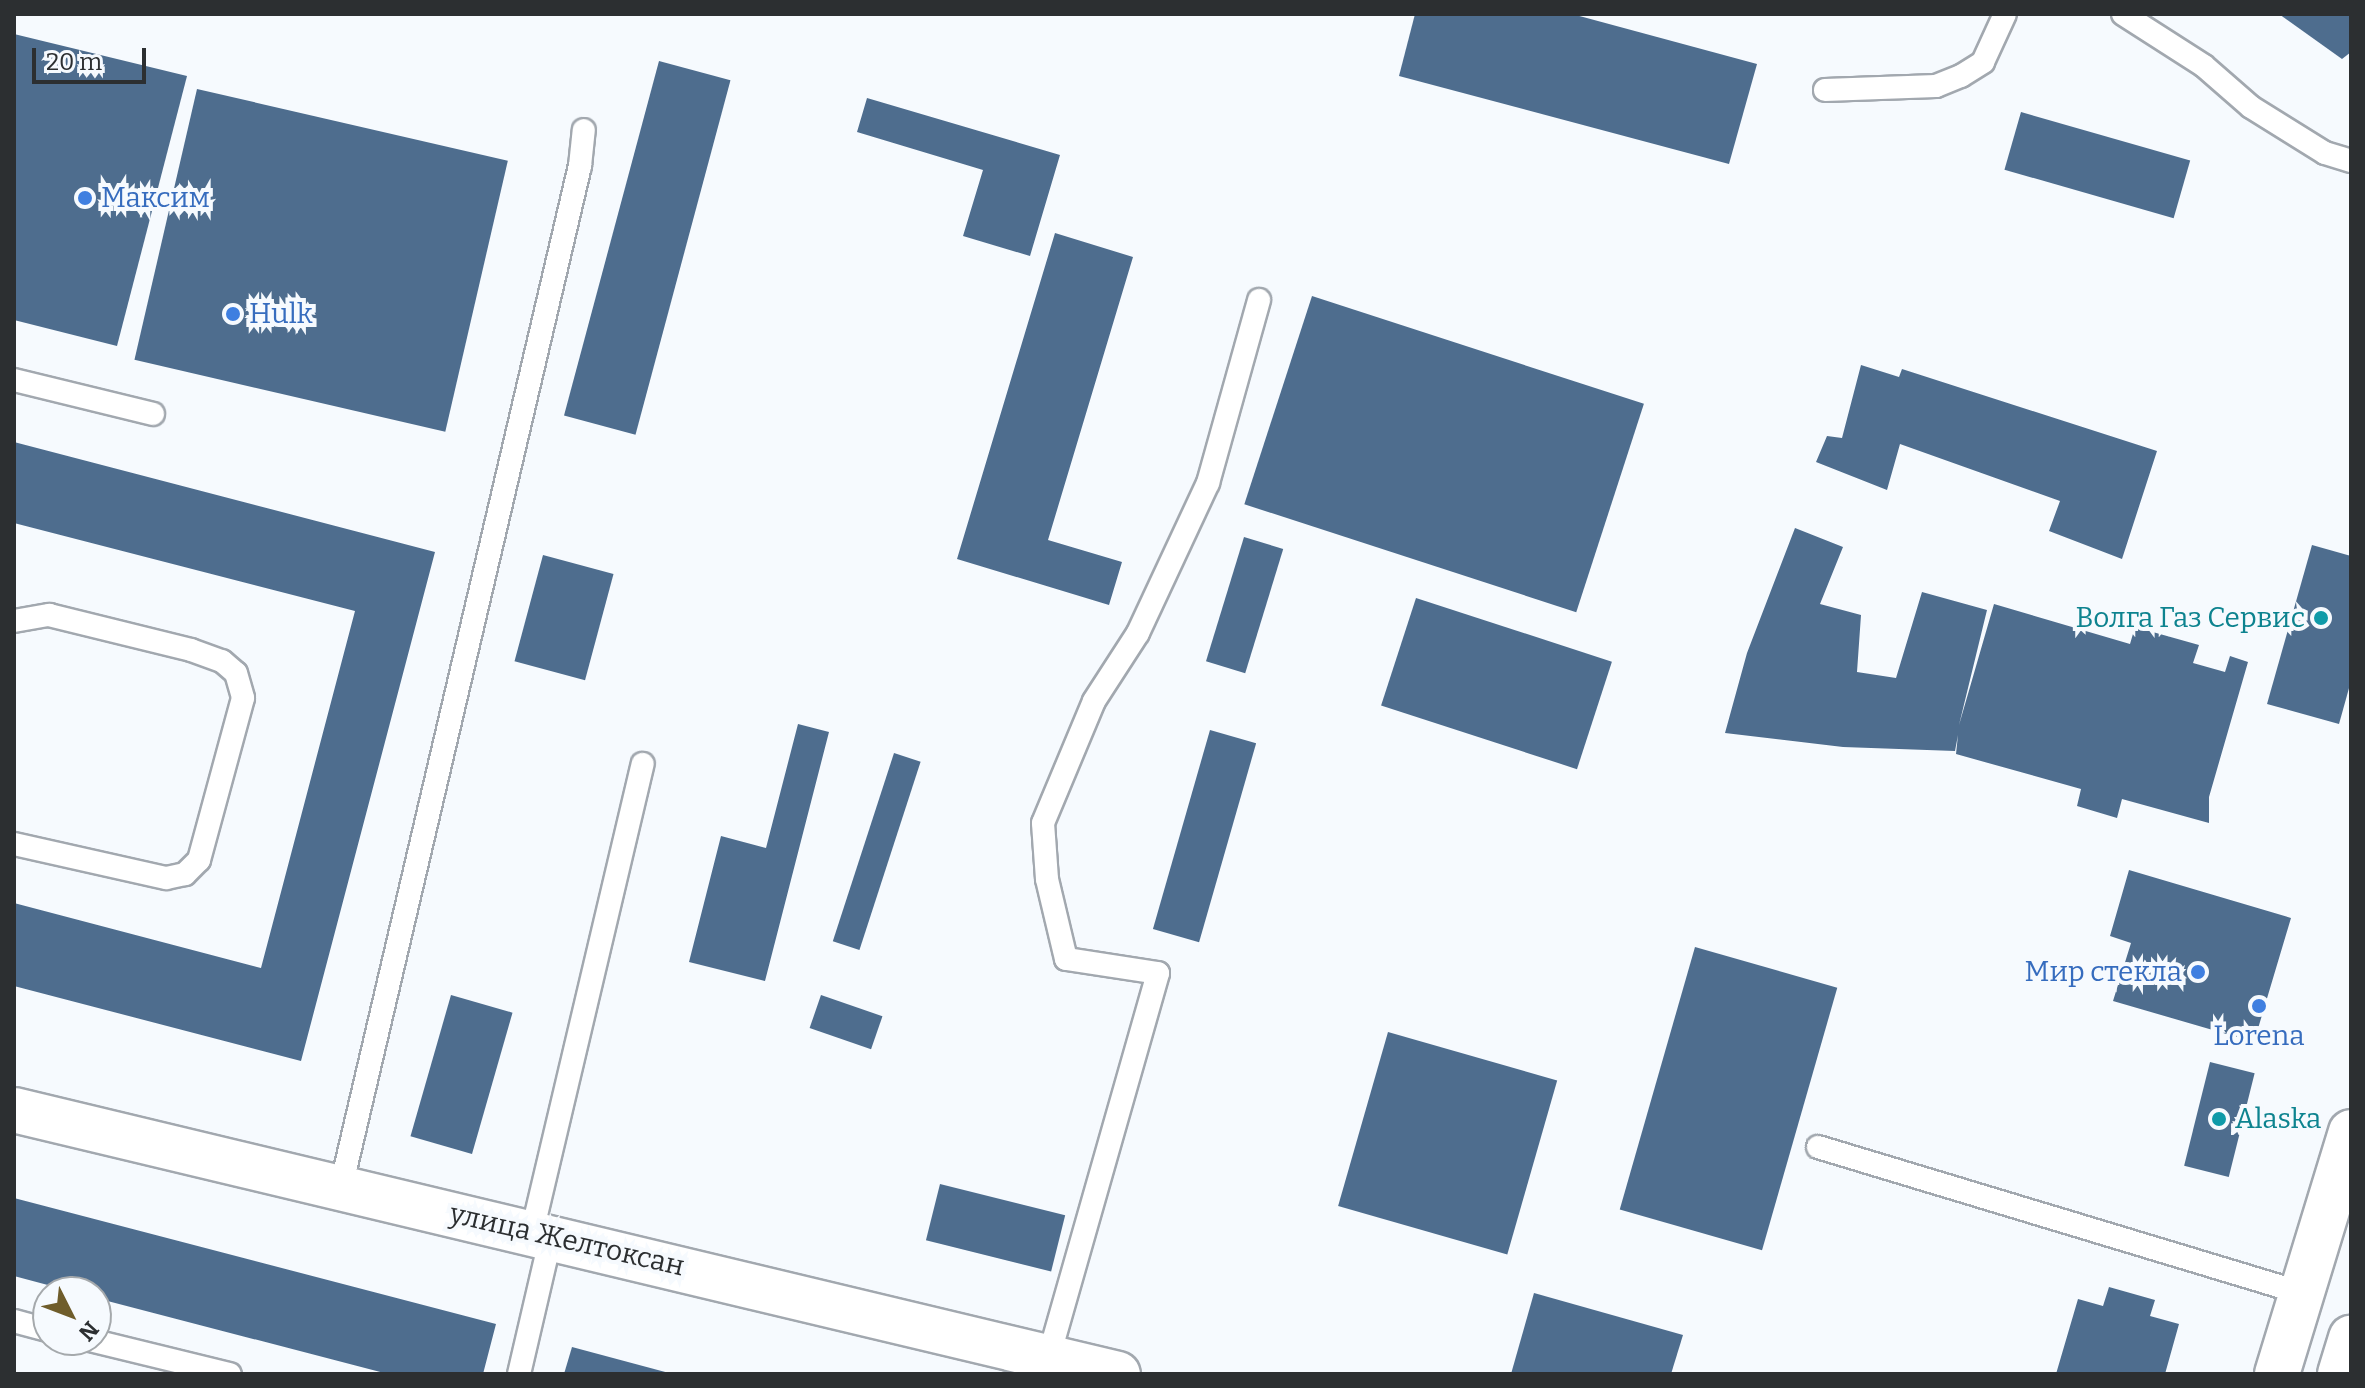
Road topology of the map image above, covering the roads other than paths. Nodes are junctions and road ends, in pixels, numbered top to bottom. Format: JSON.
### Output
{"nodes":[{"id":1,"x":2005,"y":14,"type":"edge"},
{"id":2,"x":2123,"y":14,"type":"edge"},
{"id":3,"x":1825,"y":90,"type":"dead end"},
{"id":4,"x":584,"y":130,"type":"dead end"},
{"id":5,"x":2351,"y":161,"type":"edge"},
{"id":6,"x":1259,"y":300,"type":"dead end"},
{"id":7,"x":14,"y":380,"type":"edge"},
{"id":8,"x":153,"y":414,"type":"dead end"},
{"id":9,"x":14,"y":621,"type":"edge"},
{"id":10,"x":643,"y":764,"type":"dead end"},
{"id":11,"x":14,"y":844,"type":"edge"},
{"id":12,"x":14,"y":1110,"type":"edge"},
{"id":13,"x":2351,"y":1132,"type":"edge"},
{"id":14,"x":1818,"y":1147,"type":"dead end"},
{"id":15,"x":341,"y":1187,"type":"junction"},
{"id":16,"x":541,"y":1234,"type":"junction"},
{"id":17,"x":2302,"y":1293,"type":"junction"},
{"id":18,"x":2351,"y":1338,"type":"edge"},
{"id":19,"x":112,"y":1345,"type":"edge"},
{"id":20,"x":1049,"y":1356,"type":"junction"},
{"id":21,"x":230,"y":1374,"type":"edge"},
{"id":22,"x":519,"y":1374,"type":"edge"},
{"id":23,"x":1118,"y":1374,"type":"edge"},
{"id":24,"x":2277,"y":1374,"type":"edge"},
{"id":25,"x":2340,"y":1374,"type":"edge"}],
"edges":[{"from":1,"to":3,"type":"lane"},
{"from":2,"to":5,"type":"lane"},
{"from":4,"to":15,"type":"lane"},
{"from":6,"to":20,"type":"lane"},
{"from":7,"to":8,"type":"lane"},
{"from":9,"to":11,"type":"lane"},
{"from":10,"to":16,"type":"lane"},
{"from":12,"to":15,"type":"street","name":"улица Желтоксан"},
{"from":13,"to":17,"type":"street"},
{"from":14,"to":17,"type":"lane"},
{"from":15,"to":16,"type":"street","name":"улица Желтоксан"},
{"from":16,"to":20,"type":"street","name":"улица Желтоксан"},
{"from":16,"to":22,"type":"lane"},
{"from":17,"to":24,"type":"street"},
{"from":18,"to":25,"type":"street"},
{"from":19,"to":21,"type":"lane"},
{"from":20,"to":23,"type":"street","name":"улица Желтоксан"}]}
